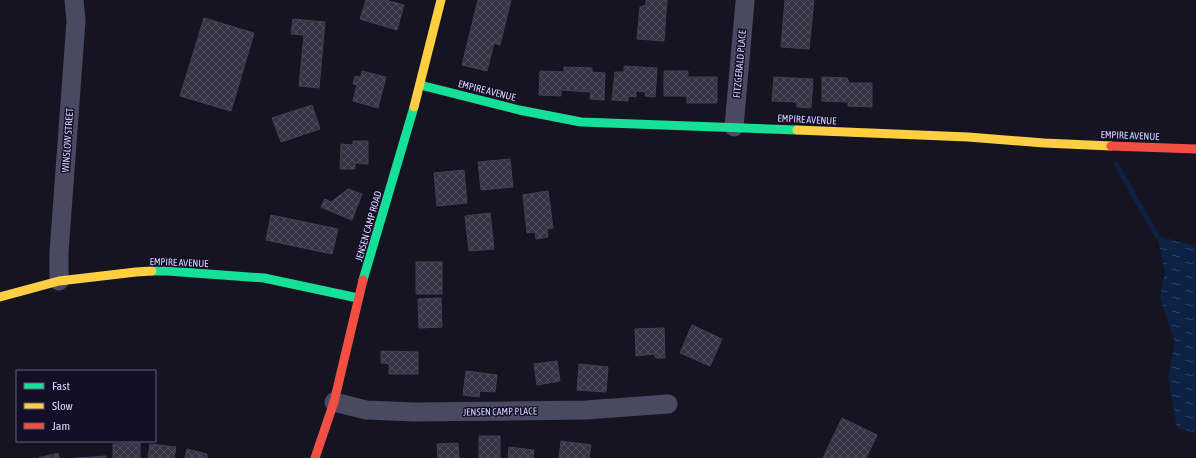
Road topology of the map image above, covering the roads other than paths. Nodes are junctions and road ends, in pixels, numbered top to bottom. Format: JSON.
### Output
{"nodes":[{"id":1,"x":74,"y":0,"type":"edge"},
{"id":2,"x":441,"y":0,"type":"edge"},
{"id":3,"x":745,"y":2,"type":"dead end"},
{"id":4,"x":420,"y":85,"type":"junction"},
{"id":5,"x":734,"y":127,"type":"junction"},
{"id":6,"x":1196,"y":149,"type":"edge"},
{"id":7,"x":59,"y":281,"type":"junction"},
{"id":8,"x":0,"y":297,"type":"edge"},
{"id":9,"x":358,"y":298,"type":"junction"},
{"id":10,"x":334,"y":402,"type":"junction"},
{"id":11,"x":668,"y":404,"type":"dead end"},
{"id":12,"x":316,"y":458,"type":"edge"}],
"edges":[{"from":1,"to":7,"type":"street","name":"WINSLOW STREET"},
{"from":2,"to":4,"type":"street","name":"JENSEN CAMP ROAD"},
{"from":3,"to":5,"type":"street","name":"FITZGERALD PLACE"},
{"from":4,"to":5,"type":"street","name":"EMPIRE AVENUE"},
{"from":4,"to":9,"type":"street","name":"JENSEN CAMP ROAD"},
{"from":5,"to":6,"type":"street","name":"EMPIRE AVENUE"},
{"from":7,"to":8,"type":"street","name":"EMPIRE AVENUE"},
{"from":7,"to":9,"type":"street","name":"EMPIRE AVENUE"},
{"from":9,"to":10,"type":"street","name":"JENSEN CAMP ROAD"},
{"from":10,"to":11,"type":"street","name":"JENSEN CAMP PLACE"},
{"from":10,"to":12,"type":"street","name":"JENSEN CAMP ROAD"}]}
